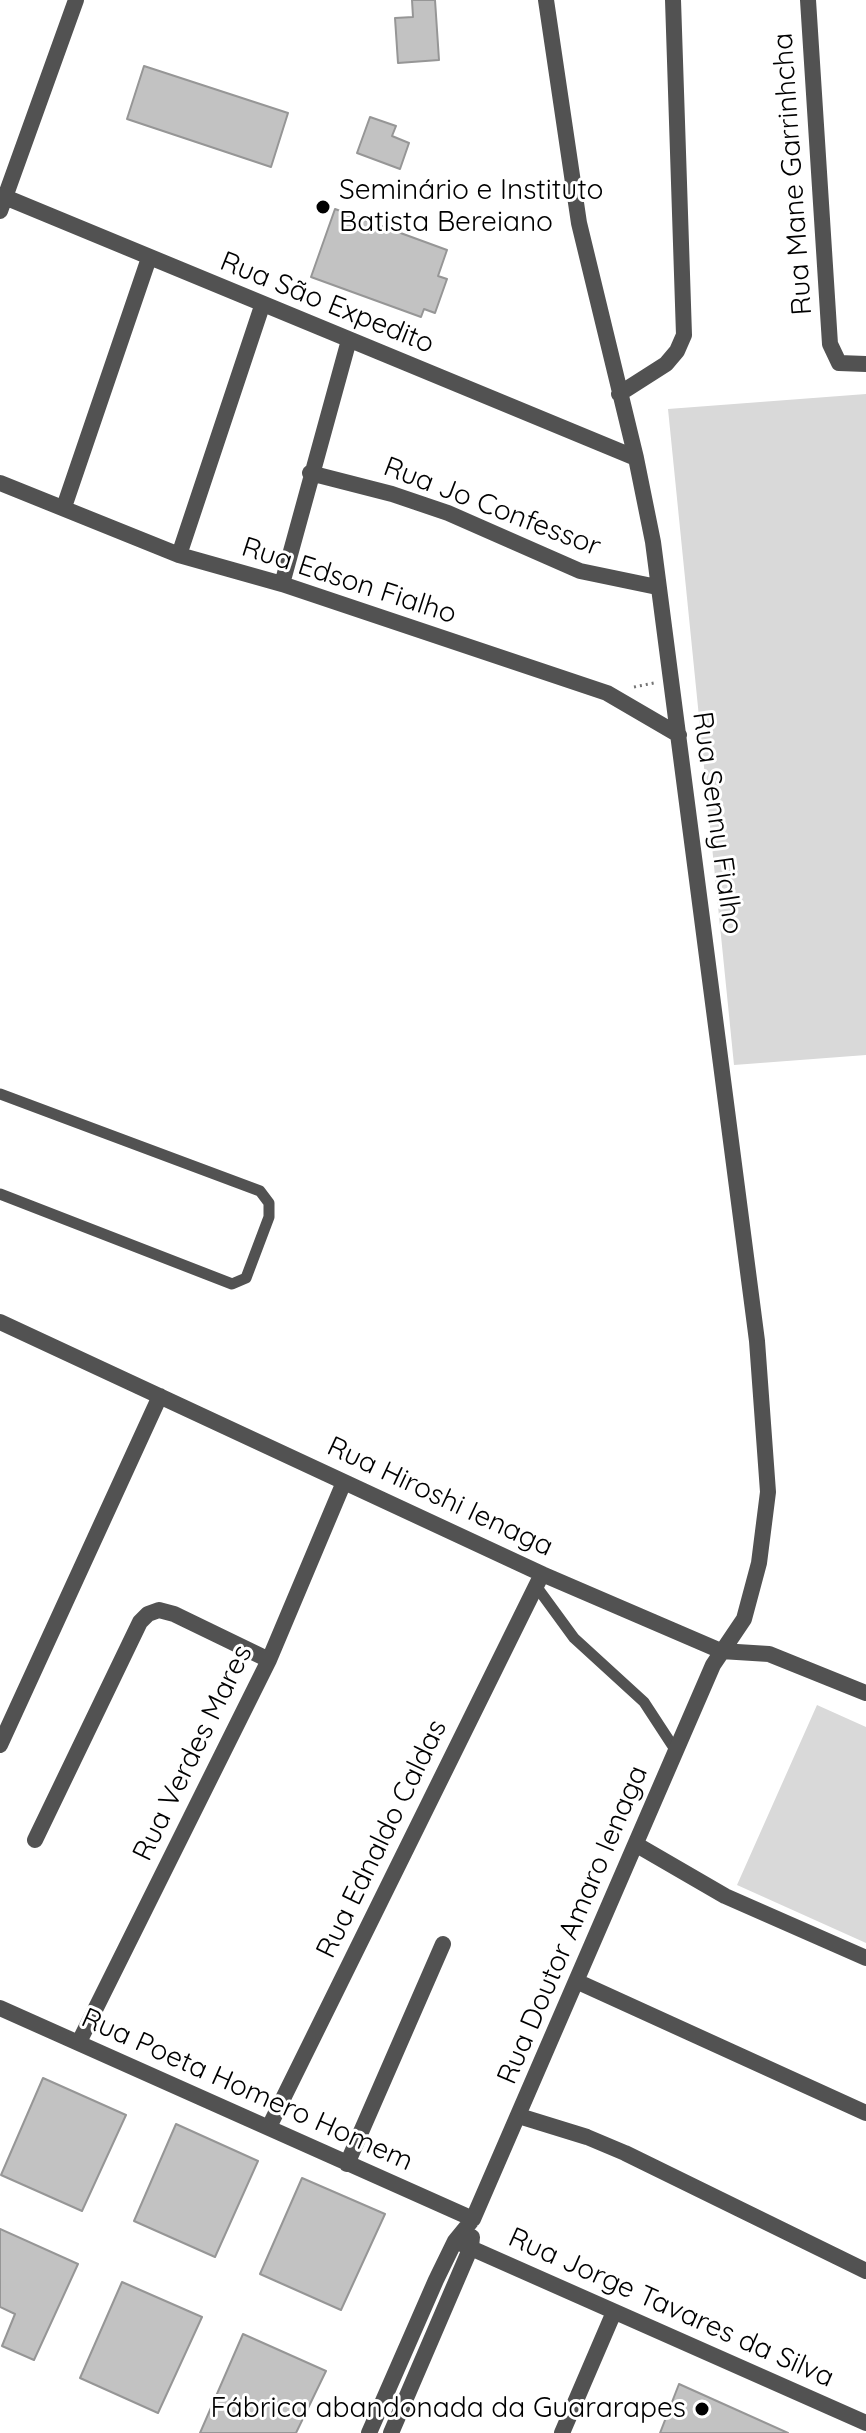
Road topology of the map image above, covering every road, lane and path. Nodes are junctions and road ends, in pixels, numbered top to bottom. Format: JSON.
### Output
{"nodes":[{"id":1,"x":76,"y":0,"type":"edge"},
{"id":2,"x":546,"y":0,"type":"edge"},
{"id":3,"x":673,"y":0,"type":"edge"},
{"id":4,"x":808,"y":0,"type":"edge"},
{"id":5,"x":2,"y":201,"type":"edge"},
{"id":6,"x":149,"y":258,"type":"junction"},
{"id":7,"x":262,"y":306,"type":"junction"},
{"id":8,"x":349,"y":340,"type":"junction"},
{"id":9,"x":866,"y":364,"type":"edge"},
{"id":10,"x":619,"y":394,"type":"junction"},
{"id":11,"x":636,"y":458,"type":"junction"},
{"id":12,"x":310,"y":473,"type":"junction"},
{"id":13,"x":0,"y":483,"type":"edge"},
{"id":14,"x":64,"y":507,"type":"junction"},
{"id":15,"x":179,"y":555,"type":"junction"},
{"id":16,"x":282,"y":584,"type":"junction"},
{"id":17,"x":657,"y":587,"type":"junction"},
{"id":18,"x":671,"y":680,"type":"junction"},
{"id":19,"x":607,"y":693,"type":"junction"},
{"id":20,"x":679,"y":735,"type":"junction"},
{"id":21,"x":0,"y":1094,"type":"edge"},
{"id":22,"x":0,"y":1194,"type":"edge"},
{"id":23,"x":0,"y":1322,"type":"edge"},
{"id":24,"x":160,"y":1396,"type":"junction"},
{"id":25,"x":344,"y":1482,"type":"junction"},
{"id":26,"x":539,"y":1580,"type":"junction"},
{"id":27,"x":721,"y":1651,"type":"junction"},
{"id":28,"x":269,"y":1660,"type":"junction"},
{"id":29,"x":866,"y":1693,"type":"edge"},
{"id":30,"x":0,"y":1745,"type":"edge"},
{"id":31,"x":676,"y":1751,"type":"junction"},
{"id":32,"x":35,"y":1840,"type":"dead end"},
{"id":33,"x":637,"y":1845,"type":"junction"},
{"id":34,"x":443,"y":1944,"type":"dead end"},
{"id":35,"x":866,"y":1958,"type":"edge"},
{"id":36,"x":576,"y":1981,"type":"junction"},
{"id":37,"x":0,"y":2008,"type":"edge"},
{"id":38,"x":79,"y":2042,"type":"junction"},
{"id":39,"x":866,"y":2113,"type":"edge"},
{"id":40,"x":519,"y":2116,"type":"junction"},
{"id":41,"x":269,"y":2127,"type":"junction"},
{"id":42,"x":347,"y":2164,"type":"junction"},
{"id":43,"x":473,"y":2219,"type":"junction"},
{"id":44,"x":463,"y":2244,"type":"junction"},
{"id":45,"x":866,"y":2271,"type":"edge"},
{"id":46,"x":614,"y":2312,"type":"junction"},
{"id":47,"x":866,"y":2423,"type":"edge"},
{"id":48,"x":369,"y":2433,"type":"edge"},
{"id":49,"x":391,"y":2433,"type":"edge"},
{"id":50,"x":562,"y":2433,"type":"edge"}],
"edges":[{"from":1,"to":5,"type":"street"},
{"from":2,"to":10,"type":"street","name":"Rua Senny Fialho"},
{"from":3,"to":10,"type":"street"},
{"from":4,"to":9,"type":"street","name":"Rua Mane Garrinhcha"},
{"from":5,"to":6,"type":"street","name":"Rua São Expedito"},
{"from":6,"to":7,"type":"street","name":"Rua São Expedito"},
{"from":6,"to":14,"type":"street"},
{"from":7,"to":8,"type":"street","name":"Rua São Expedito"},
{"from":7,"to":15,"type":"street"},
{"from":8,"to":11,"type":"street","name":"Rua São Expedito"},
{"from":8,"to":12,"type":"street"},
{"from":10,"to":11,"type":"street","name":"Rua Senny Fialho"},
{"from":11,"to":17,"type":"street","name":"Rua Senny Fialho"},
{"from":12,"to":16,"type":"street"},
{"from":12,"to":17,"type":"street","name":"Rua Jo Confessor"},
{"from":13,"to":14,"type":"street","name":"Rua Edson Fialho"},
{"from":14,"to":15,"type":"street","name":"Rua Edson Fialho"},
{"from":15,"to":16,"type":"street","name":"Rua Edson Fialho"},
{"from":16,"to":19,"type":"street","name":"Rua Edson Fialho"},
{"from":17,"to":18,"type":"street","name":"Rua Senny Fialho"},
{"from":18,"to":19,"type":"path"},
{"from":18,"to":20,"type":"street","name":"Rua Senny Fialho"},
{"from":19,"to":20,"type":"street","name":"Rua Edson Fialho"},
{"from":20,"to":27,"type":"street","name":"Rua Senny Fialho"},
{"from":21,"to":22,"type":"lane"},
{"from":23,"to":24,"type":"street","name":"Rua Hiroshi Ienaga"},
{"from":24,"to":25,"type":"street","name":"Rua Hiroshi Ienaga"},
{"from":24,"to":30,"type":"street"},
{"from":25,"to":26,"type":"street","name":"Rua Hiroshi Ienaga"},
{"from":25,"to":28,"type":"street","name":"Rua Verdes Mares"},
{"from":26,"to":27,"type":"street","name":"Rua Hiroshi Ienaga"},
{"from":26,"to":31,"type":"lane"},
{"from":26,"to":41,"type":"street","name":"Rua Ednaldo Caldas"},
{"from":27,"to":29,"type":"street","name":"Rua Hiroshi Ienaga"},
{"from":27,"to":31,"type":"street","name":"Rua Doutor Amaro Ienaga"},
{"from":28,"to":32,"type":"street"},
{"from":28,"to":38,"type":"street","name":"Rua Verdes Mares"},
{"from":31,"to":33,"type":"street","name":"Rua Doutor Amaro Ienaga"},
{"from":33,"to":35,"type":"street"},
{"from":33,"to":36,"type":"street","name":"Rua Doutor Amaro Ienaga"},
{"from":34,"to":42,"type":"street"},
{"from":36,"to":39,"type":"street"},
{"from":36,"to":40,"type":"street","name":"Rua Doutor Amaro Ienaga"},
{"from":37,"to":38,"type":"street","name":"Rua Poeta Homero Homem"},
{"from":38,"to":41,"type":"street","name":"Rua Poeta Homero Homem"},
{"from":40,"to":43,"type":"street","name":"Rua Doutor Amaro Ienaga"},
{"from":40,"to":45,"type":"street"},
{"from":41,"to":42,"type":"street","name":"Rua Poeta Homero Homem"},
{"from":42,"to":43,"type":"street","name":"Rua Poeta Homero Homem"},
{"from":43,"to":44,"type":"street"},
{"from":44,"to":46,"type":"street","name":"Rua Jorge Tavares da Silva"},
{"from":44,"to":48,"type":"street"},
{"from":44,"to":49,"type":"street"},
{"from":46,"to":47,"type":"street","name":"Rua Jorge Tavares da Silva"},
{"from":46,"to":50,"type":"street"}]}
